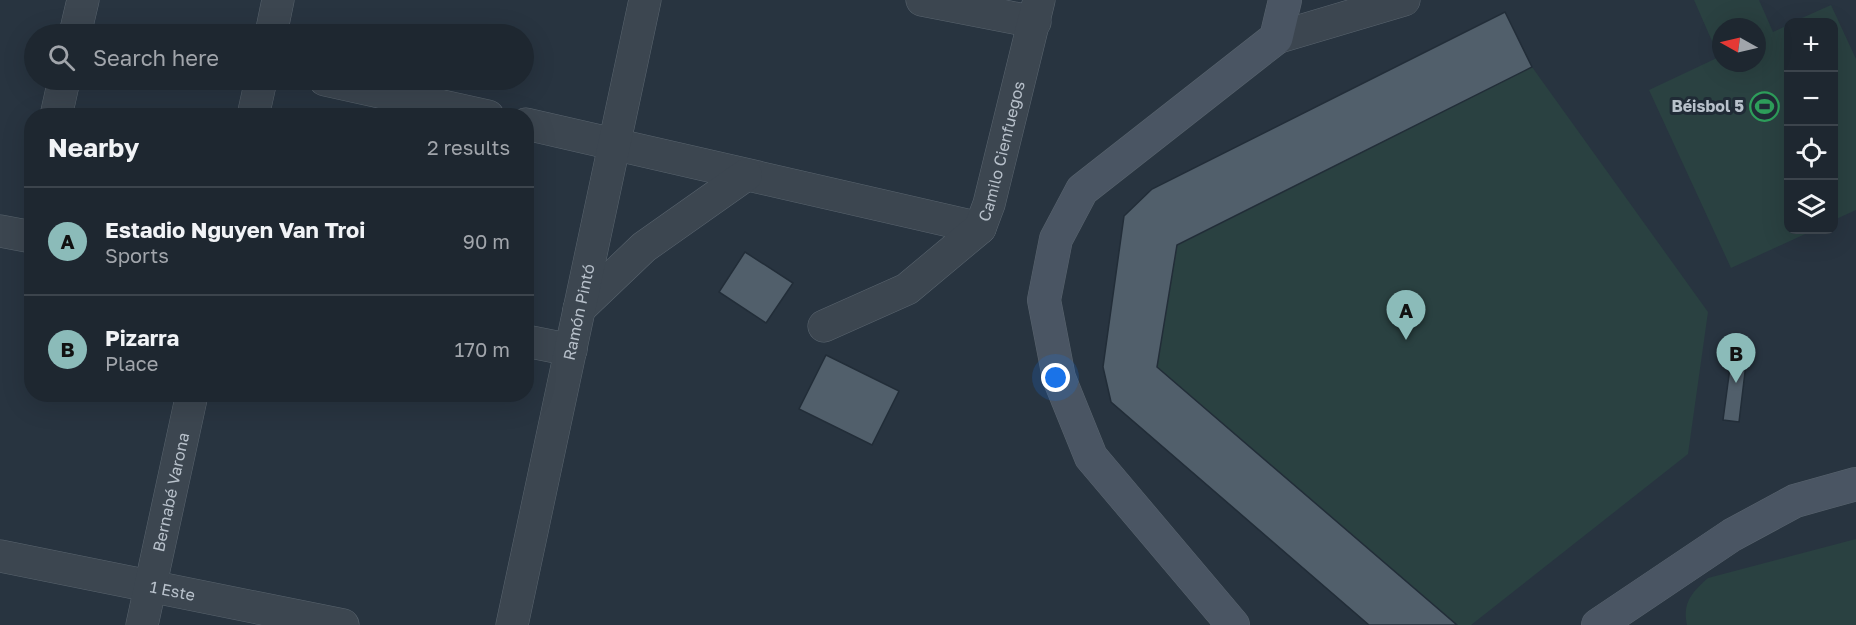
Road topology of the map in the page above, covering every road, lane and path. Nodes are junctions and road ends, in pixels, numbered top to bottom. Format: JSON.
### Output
{"nodes":[{"id":1,"x":82,"y":0,"type":"edge"},
{"id":2,"x":278,"y":0,"type":"edge"},
{"id":3,"x":645,"y":0,"type":"edge"},
{"id":4,"x":922,"y":0,"type":"edge"},
{"id":5,"x":1285,"y":0,"type":"edge"},
{"id":6,"x":1404,"y":0,"type":"edge"},
{"id":7,"x":1037,"y":11,"type":"edge"},
{"id":8,"x":77,"y":24,"type":"edge"},
{"id":9,"x":273,"y":24,"type":"edge"},
{"id":10,"x":1276,"y":38,"type":"junction"},
{"id":11,"x":62,"y":90,"type":"edge"},
{"id":12,"x":259,"y":90,"type":"edge"},
{"id":13,"x":370,"y":90,"type":"edge"},
{"id":14,"x":58,"y":108,"type":"edge"},
{"id":15,"x":255,"y":108,"type":"edge"},
{"id":16,"x":452,"y":108,"type":"edge"},
{"id":17,"x":534,"y":126,"type":"edge"},
{"id":18,"x":615,"y":144,"type":"junction"},
{"id":19,"x":746,"y":175,"type":"junction"},
{"id":20,"x":980,"y":228,"type":"junction"},
{"id":21,"x":579,"y":309,"type":"junction"},
{"id":22,"x":824,"y":326,"type":"dead end"},
{"id":23,"x":534,"y":343,"type":"edge"},
{"id":24,"x":571,"y":350,"type":"junction"},
{"id":25,"x":190,"y":402,"type":"edge"},
{"id":26,"x":1856,"y":484,"type":"edge"},
{"id":27,"x":0,"y":555,"type":"edge"},
{"id":28,"x":150,"y":587,"type":"junction"},
{"id":29,"x":142,"y":625,"type":"edge"},
{"id":30,"x":343,"y":625,"type":"edge"},
{"id":31,"x":512,"y":625,"type":"edge"},
{"id":32,"x":1233,"y":625,"type":"edge"},
{"id":33,"x":1598,"y":625,"type":"edge"}],
"edges":[{"from":1,"to":8,"type":"street"},
{"from":2,"to":9,"type":"street"},
{"from":3,"to":18,"type":"street","name":"Ramón Pintó"},
{"from":4,"to":7,"type":"street"},
{"from":5,"to":10,"type":"street"},
{"from":6,"to":10,"type":"street"},
{"from":7,"to":20,"type":"street","name":"Camilo Cienfuegos"},
{"from":10,"to":32,"type":"street"},
{"from":11,"to":14,"type":"street"},
{"from":12,"to":15,"type":"street"},
{"from":13,"to":16,"type":"street"},
{"from":17,"to":18,"type":"street"},
{"from":18,"to":19,"type":"street"},
{"from":18,"to":21,"type":"street","name":"Ramón Pintó"},
{"from":19,"to":20,"type":"street"},
{"from":19,"to":21,"type":"street"},
{"from":20,"to":22,"type":"street","name":"Camilo Cienfuegos"},
{"from":21,"to":24,"type":"street","name":"Ramón Pintó"},
{"from":23,"to":24,"type":"street"},
{"from":24,"to":31,"type":"street","name":"Ramón Pintó"},
{"from":25,"to":28,"type":"street","name":"Bernabé Varona"},
{"from":26,"to":33,"type":"street"},
{"from":27,"to":28,"type":"street","name":"1 Este"},
{"from":28,"to":29,"type":"street","name":"Bernabé Varona"},
{"from":28,"to":30,"type":"street","name":"1 Este"}]}
